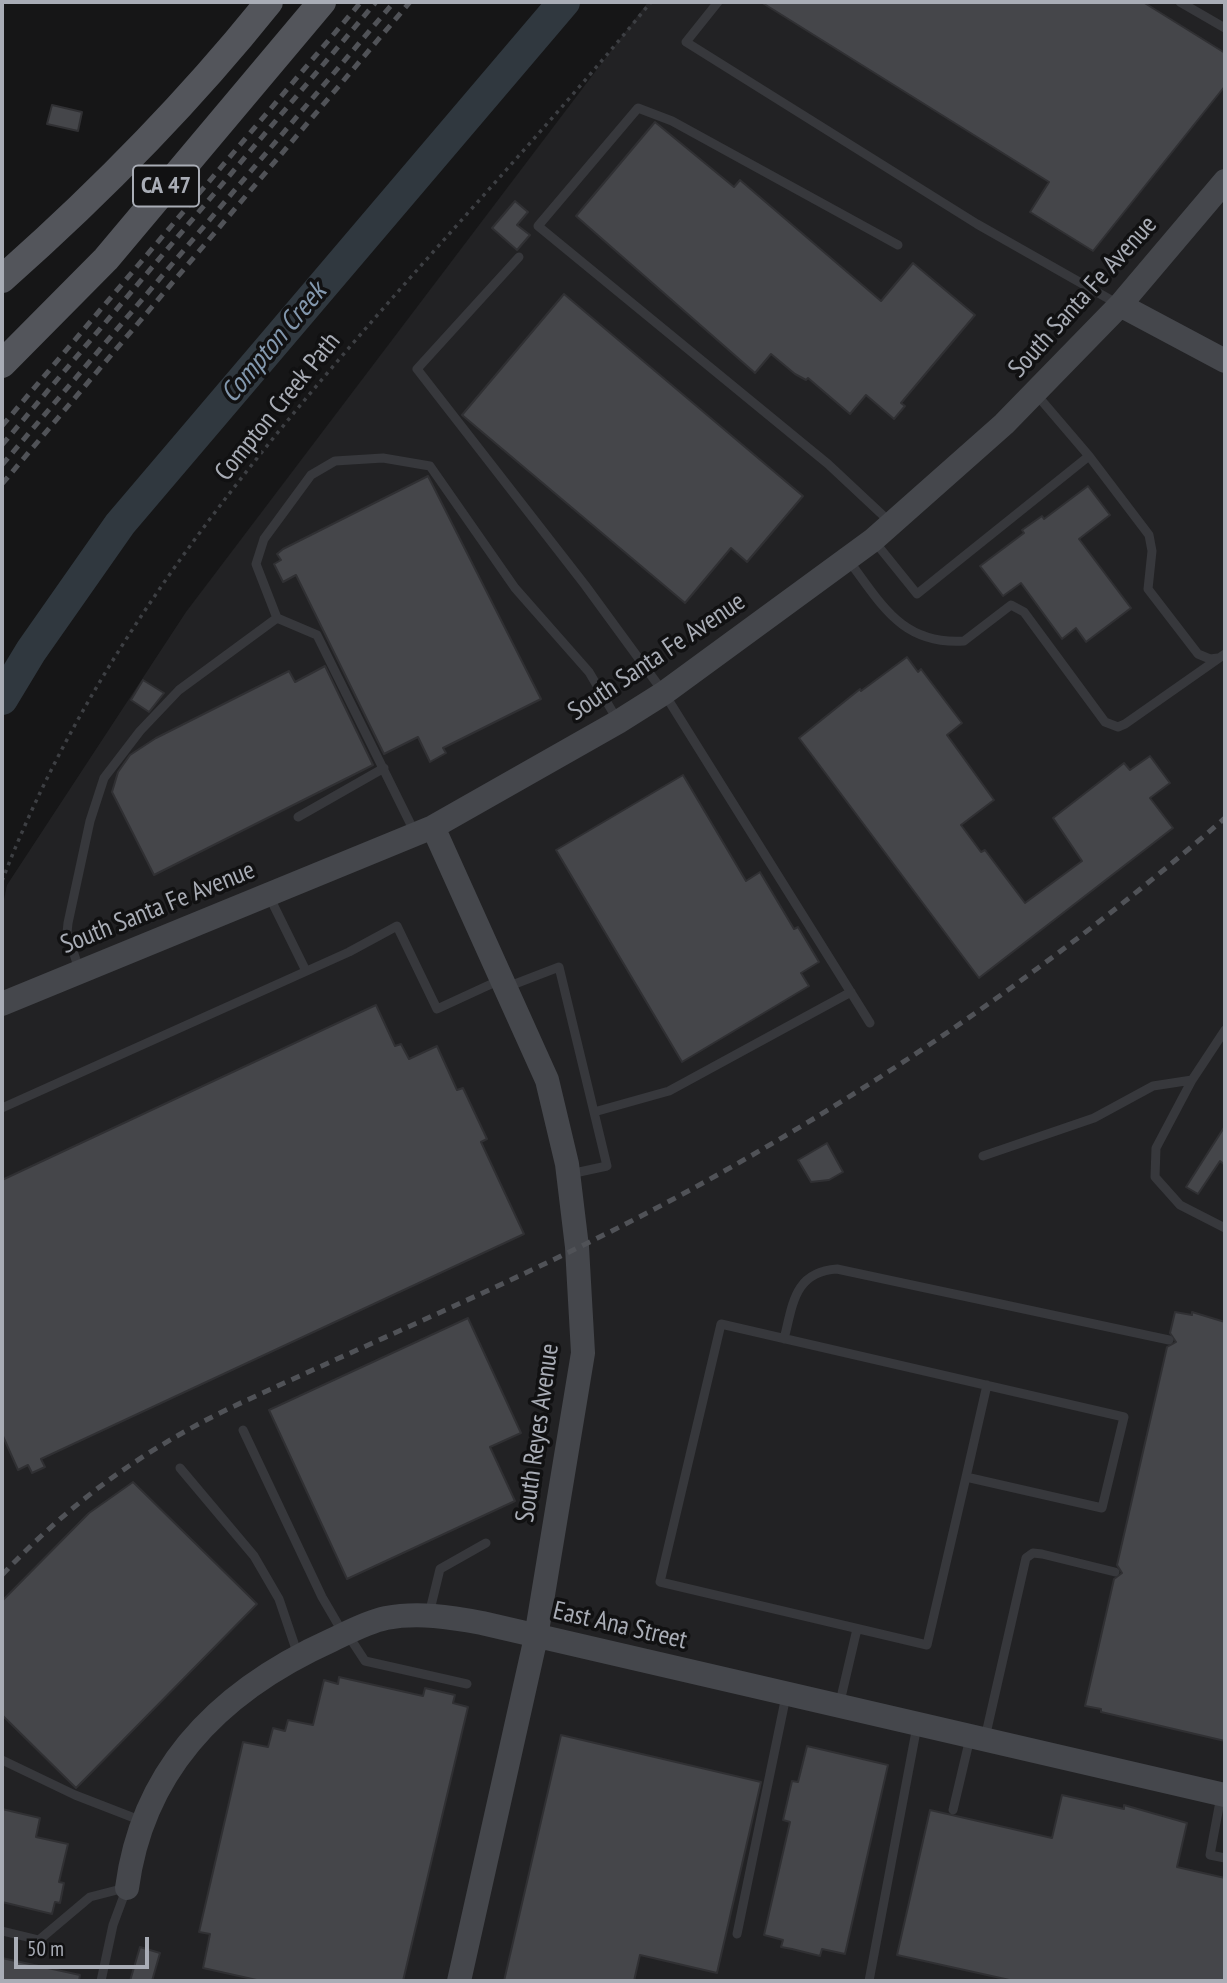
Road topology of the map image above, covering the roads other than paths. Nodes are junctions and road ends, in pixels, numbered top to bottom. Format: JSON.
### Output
{"nodes":[{"id":1,"x":270,"y":2,"type":"edge"},
{"id":2,"x":322,"y":2,"type":"edge"},
{"id":3,"x":718,"y":2,"type":"edge"},
{"id":4,"x":1180,"y":2,"type":"edge"},
{"id":5,"x":1225,"y":28,"type":"edge"},
{"id":6,"x":1225,"y":181,"type":"edge"},
{"id":7,"x":898,"y":245,"type":"dead end"},
{"id":8,"x":519,"y":257,"type":"dead end"},
{"id":9,"x":2,"y":279,"type":"edge"},
{"id":10,"x":1120,"y":305,"type":"junction"},
{"id":11,"x":1221,"y":355,"type":"edge"},
{"id":12,"x":2,"y":364,"type":"edge"},
{"id":13,"x":1036,"y":394,"type":"junction"},
{"id":14,"x":1090,"y":456,"type":"junction"},
{"id":15,"x":882,"y":532,"type":"junction"},
{"id":16,"x":848,"y":560,"type":"junction"},
{"id":17,"x":276,"y":618,"type":"junction"},
{"id":18,"x":1222,"y":656,"type":"edge"},
{"id":19,"x":664,"y":693,"type":"junction"},
{"id":20,"x":618,"y":722,"type":"junction"},
{"id":21,"x":384,"y":768,"type":"junction"},
{"id":22,"x":298,"y":817,"type":"dead end"},
{"id":23,"x":425,"y":831,"type":"junction"},
{"id":24,"x":268,"y":895,"type":"junction"},
{"id":25,"x":306,"y":971,"type":"junction"},
{"id":26,"x":79,"y":972,"type":"junction"},
{"id":27,"x":504,"y":984,"type":"junction"},
{"id":28,"x":851,"y":992,"type":"junction"},
{"id":29,"x":2,"y":1004,"type":"edge"},
{"id":30,"x":870,"y":1023,"type":"dead end"},
{"id":31,"x":1225,"y":1030,"type":"edge"},
{"id":32,"x":1192,"y":1080,"type":"junction"},
{"id":33,"x":2,"y":1108,"type":"edge"},
{"id":34,"x":594,"y":1112,"type":"junction"},
{"id":35,"x":983,"y":1156,"type":"dead end"},
{"id":36,"x":568,"y":1174,"type":"junction"},
{"id":37,"x":1225,"y":1228,"type":"edge"},
{"id":38,"x":784,"y":1339,"type":"junction"},
{"id":39,"x":1169,"y":1340,"type":"dead end"},
{"id":40,"x":987,"y":1385,"type":"junction"},
{"id":41,"x":243,"y":1430,"type":"dead end"},
{"id":42,"x":180,"y":1468,"type":"dead end"},
{"id":43,"x":966,"y":1477,"type":"junction"},
{"id":44,"x":486,"y":1543,"type":"dead end"},
{"id":45,"x":1115,"y":1572,"type":"dead end"},
{"id":46,"x":429,"y":1616,"type":"junction"},
{"id":47,"x":857,"y":1629,"type":"junction"},
{"id":48,"x":345,"y":1634,"type":"junction"},
{"id":49,"x":536,"y":1637,"type":"junction"},
{"id":50,"x":298,"y":1655,"type":"junction"},
{"id":51,"x":467,"y":1684,"type":"dead end"},
{"id":52,"x":786,"y":1694,"type":"junction"},
{"id":53,"x":839,"y":1706,"type":"junction"},
{"id":54,"x":918,"y":1724,"type":"junction"},
{"id":55,"x":977,"y":1738,"type":"junction"},
{"id":56,"x":2,"y":1760,"type":"edge"},
{"id":57,"x":1224,"y":1795,"type":"edge"},
{"id":58,"x":954,"y":1810,"type":"dead end"},
{"id":59,"x":142,"y":1821,"type":"junction"},
{"id":60,"x":1225,"y":1858,"type":"edge"},
{"id":61,"x":127,"y":1888,"type":"junction"},
{"id":62,"x":2,"y":1931,"type":"edge"},
{"id":63,"x":737,"y":1934,"type":"dead end"},
{"id":64,"x":101,"y":1981,"type":"edge"},
{"id":65,"x":459,"y":1981,"type":"edge"},
{"id":66,"x":869,"y":1981,"type":"edge"}],
"edges":[{"from":1,"to":9,"type":"main road","number":"CA 47"},
{"from":2,"to":12,"type":"main road","number":"CA 47"},
{"from":3,"to":10,"type":"lane"},
{"from":4,"to":5,"type":"lane"},
{"from":6,"to":10,"type":"street","name":"South Santa Fe Avenue"},
{"from":7,"to":15,"type":"lane"},
{"from":8,"to":19,"type":"lane"},
{"from":10,"to":11,"type":"street"},
{"from":10,"to":13,"type":"street","name":"South Santa Fe Avenue"},
{"from":13,"to":14,"type":"lane"},
{"from":13,"to":15,"type":"street","name":"South Santa Fe Avenue"},
{"from":14,"to":15,"type":"lane"},
{"from":14,"to":18,"type":"lane"},
{"from":15,"to":16,"type":"street","name":"South Santa Fe Avenue"},
{"from":16,"to":18,"type":"lane"},
{"from":16,"to":19,"type":"street","name":"South Santa Fe Avenue"},
{"from":17,"to":20,"type":"lane"},
{"from":17,"to":21,"type":"lane"},
{"from":17,"to":26,"type":"lane"},
{"from":19,"to":20,"type":"street","name":"South Santa Fe Avenue"},
{"from":19,"to":28,"type":"lane"},
{"from":20,"to":23,"type":"street","name":"South Santa Fe Avenue"},
{"from":21,"to":22,"type":"lane"},
{"from":21,"to":23,"type":"lane"},
{"from":23,"to":24,"type":"street","name":"South Santa Fe Avenue"},
{"from":23,"to":27,"type":"street","name":"South Reyes Avenue"},
{"from":24,"to":25,"type":"lane"},
{"from":24,"to":26,"type":"street","name":"South Santa Fe Avenue"},
{"from":25,"to":27,"type":"lane"},
{"from":25,"to":33,"type":"lane"},
{"from":26,"to":29,"type":"street","name":"South Santa Fe Avenue"},
{"from":27,"to":34,"type":"lane"},
{"from":27,"to":36,"type":"street","name":"South Reyes Avenue"},
{"from":28,"to":30,"type":"lane"},
{"from":28,"to":34,"type":"lane"},
{"from":31,"to":32,"type":"lane"},
{"from":32,"to":35,"type":"lane"},
{"from":32,"to":37,"type":"lane"},
{"from":34,"to":36,"type":"lane"},
{"from":36,"to":49,"type":"street","name":"South Reyes Avenue"},
{"from":38,"to":39,"type":"lane"},
{"from":38,"to":40,"type":"lane"},
{"from":38,"to":47,"type":"lane"},
{"from":40,"to":43,"type":"lane"},
{"from":40,"to":43,"type":"lane"},
{"from":41,"to":48,"type":"lane"},
{"from":42,"to":50,"type":"lane"},
{"from":43,"to":47,"type":"lane"},
{"from":44,"to":46,"type":"lane"},
{"from":45,"to":55,"type":"lane"},
{"from":46,"to":48,"type":"street","name":"East Ana Street"},
{"from":46,"to":49,"type":"street","name":"East Ana Street"},
{"from":47,"to":53,"type":"lane"},
{"from":48,"to":50,"type":"street","name":"East Ana Street"},
{"from":48,"to":51,"type":"lane"},
{"from":49,"to":52,"type":"street","name":"East Ana Street"},
{"from":49,"to":65,"type":"street","name":"South Reyes Avenue"},
{"from":50,"to":59,"type":"street","name":"East Ana Street"},
{"from":52,"to":53,"type":"street","name":"East Ana Street"},
{"from":52,"to":63,"type":"lane"},
{"from":53,"to":54,"type":"street","name":"East Ana Street"},
{"from":54,"to":55,"type":"street","name":"East Ana Street"},
{"from":54,"to":66,"type":"lane"},
{"from":55,"to":57,"type":"street","name":"East Ana Street"},
{"from":55,"to":58,"type":"lane"},
{"from":56,"to":59,"type":"lane"},
{"from":57,"to":60,"type":"lane"},
{"from":59,"to":61,"type":"street","name":"East Ana Street"},
{"from":61,"to":62,"type":"lane"},
{"from":61,"to":64,"type":"lane"}]}
